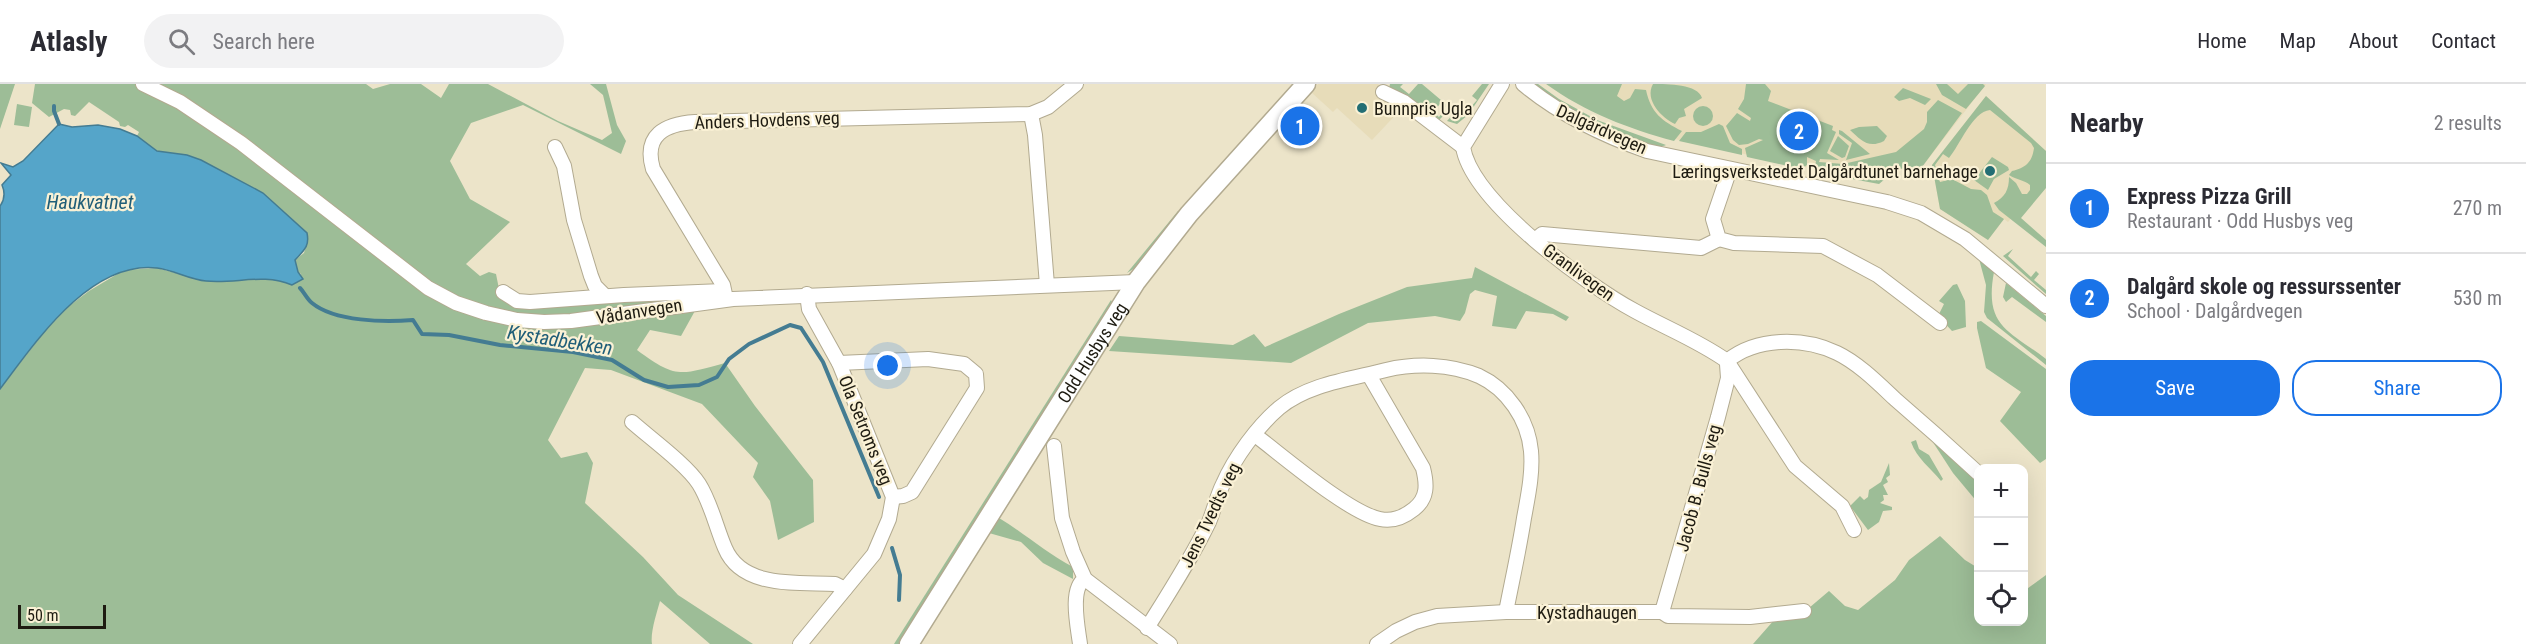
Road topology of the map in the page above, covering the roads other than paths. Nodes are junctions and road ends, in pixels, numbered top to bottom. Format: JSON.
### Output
{"nodes":[{"id":1,"x":143,"y":84,"type":"edge"},
{"id":2,"x":1076,"y":84,"type":"edge"},
{"id":3,"x":1306,"y":84,"type":"edge"},
{"id":4,"x":1502,"y":84,"type":"edge"},
{"id":5,"x":1523,"y":84,"type":"edge"},
{"id":6,"x":1383,"y":92,"type":"dead end"},
{"id":7,"x":1031,"y":114,"type":"junction"},
{"id":8,"x":555,"y":147,"type":"dead end"},
{"id":9,"x":1463,"y":147,"type":"junction"},
{"id":10,"x":1730,"y":169,"type":"junction"},
{"id":11,"x":1719,"y":239,"type":"junction"},
{"id":12,"x":1535,"y":240,"type":"junction"},
{"id":13,"x":1136,"y":282,"type":"junction"},
{"id":14,"x":1047,"y":285,"type":"junction"},
{"id":15,"x":503,"y":292,"type":"dead end"},
{"id":16,"x":807,"y":294,"type":"junction"},
{"id":17,"x":725,"y":295,"type":"junction"},
{"id":18,"x":605,"y":296,"type":"junction"},
{"id":19,"x":2046,"y":306,"type":"edge"},
{"id":20,"x":1940,"y":323,"type":"dead end"},
{"id":21,"x":1727,"y":362,"type":"junction"},
{"id":22,"x":839,"y":363,"type":"junction"},
{"id":23,"x":1369,"y":375,"type":"junction"},
{"id":24,"x":632,"y":422,"type":"dead end"},
{"id":25,"x":1255,"y":435,"type":"junction"},
{"id":26,"x":1054,"y":446,"type":"dead end"},
{"id":27,"x":1974,"y":469,"type":"edge"},
{"id":28,"x":893,"y":497,"type":"junction"},
{"id":29,"x":1854,"y":530,"type":"dead end"},
{"id":30,"x":1085,"y":579,"type":"junction"},
{"id":31,"x":844,"y":589,"type":"junction"},
{"id":32,"x":1804,"y":611,"type":"dead end"},
{"id":33,"x":1506,"y":612,"type":"junction"},
{"id":34,"x":1662,"y":612,"type":"junction"},
{"id":35,"x":1147,"y":628,"type":"junction"},
{"id":36,"x":800,"y":644,"type":"edge"},
{"id":37,"x":909,"y":644,"type":"edge"},
{"id":38,"x":1080,"y":644,"type":"edge"},
{"id":39,"x":1170,"y":644,"type":"edge"},
{"id":40,"x":1377,"y":644,"type":"edge"}],
"edges":[{"from":1,"to":17,"type":"street","name":"Vådanvegen"},
{"from":2,"to":7,"type":"street","name":"Anders Hovdens veg"},
{"from":3,"to":13,"type":"street","name":"Odd Husbys veg"},
{"from":4,"to":9,"type":"street"},
{"from":5,"to":10,"type":"street","name":"Dalgårdvegen"},
{"from":6,"to":9,"type":"street"},
{"from":7,"to":14,"type":"street"},
{"from":7,"to":17,"type":"street","name":"Anders Hovdens veg"},
{"from":8,"to":18,"type":"street","name":"Vådanvegen"},
{"from":9,"to":12,"type":"street","name":"Granlivegen"},
{"from":10,"to":11,"type":"street"},
{"from":10,"to":19,"type":"street","name":"Dalgårdvegen"},
{"from":11,"to":12,"type":"street"},
{"from":11,"to":20,"type":"street"},
{"from":12,"to":21,"type":"street","name":"Granlivegen"},
{"from":13,"to":14,"type":"street","name":"Vådanvegen"},
{"from":13,"to":37,"type":"street","name":"Odd Husbys veg"},
{"from":14,"to":16,"type":"street","name":"Vådanvegen"},
{"from":15,"to":18,"type":"street","name":"Vådanvegen"},
{"from":16,"to":17,"type":"street","name":"Vådanvegen"},
{"from":16,"to":22,"type":"street","name":"Ola Setroms veg"},
{"from":17,"to":18,"type":"street","name":"Vådanvegen"},
{"from":21,"to":27,"type":"street"},
{"from":21,"to":29,"type":"street","name":"Granlivegen"},
{"from":21,"to":34,"type":"street","name":"Jacob B. Bulls veg"},
{"from":22,"to":28,"type":"street","name":"Ola Setroms veg"},
{"from":22,"to":28,"type":"street","name":"Ola Setroms veg"},
{"from":23,"to":25,"type":"street","name":"Jens Tvedts veg"},
{"from":23,"to":25,"type":"street"},
{"from":23,"to":33,"type":"street","name":"Jens Tvedts veg"},
{"from":24,"to":31,"type":"street"},
{"from":25,"to":35,"type":"street","name":"Jens Tvedts veg"},
{"from":26,"to":30,"type":"street"},
{"from":28,"to":31,"type":"street","name":"Ola Setroms veg"},
{"from":30,"to":35,"type":"street"},
{"from":30,"to":38,"type":"street"},
{"from":31,"to":36,"type":"street","name":"Ola Setroms veg"},
{"from":32,"to":34,"type":"street","name":"Kystadhaugen"},
{"from":33,"to":34,"type":"street","name":"Kystadhaugen"},
{"from":33,"to":40,"type":"street","name":"Kystadhaugen"},
{"from":35,"to":39,"type":"street"}]}
